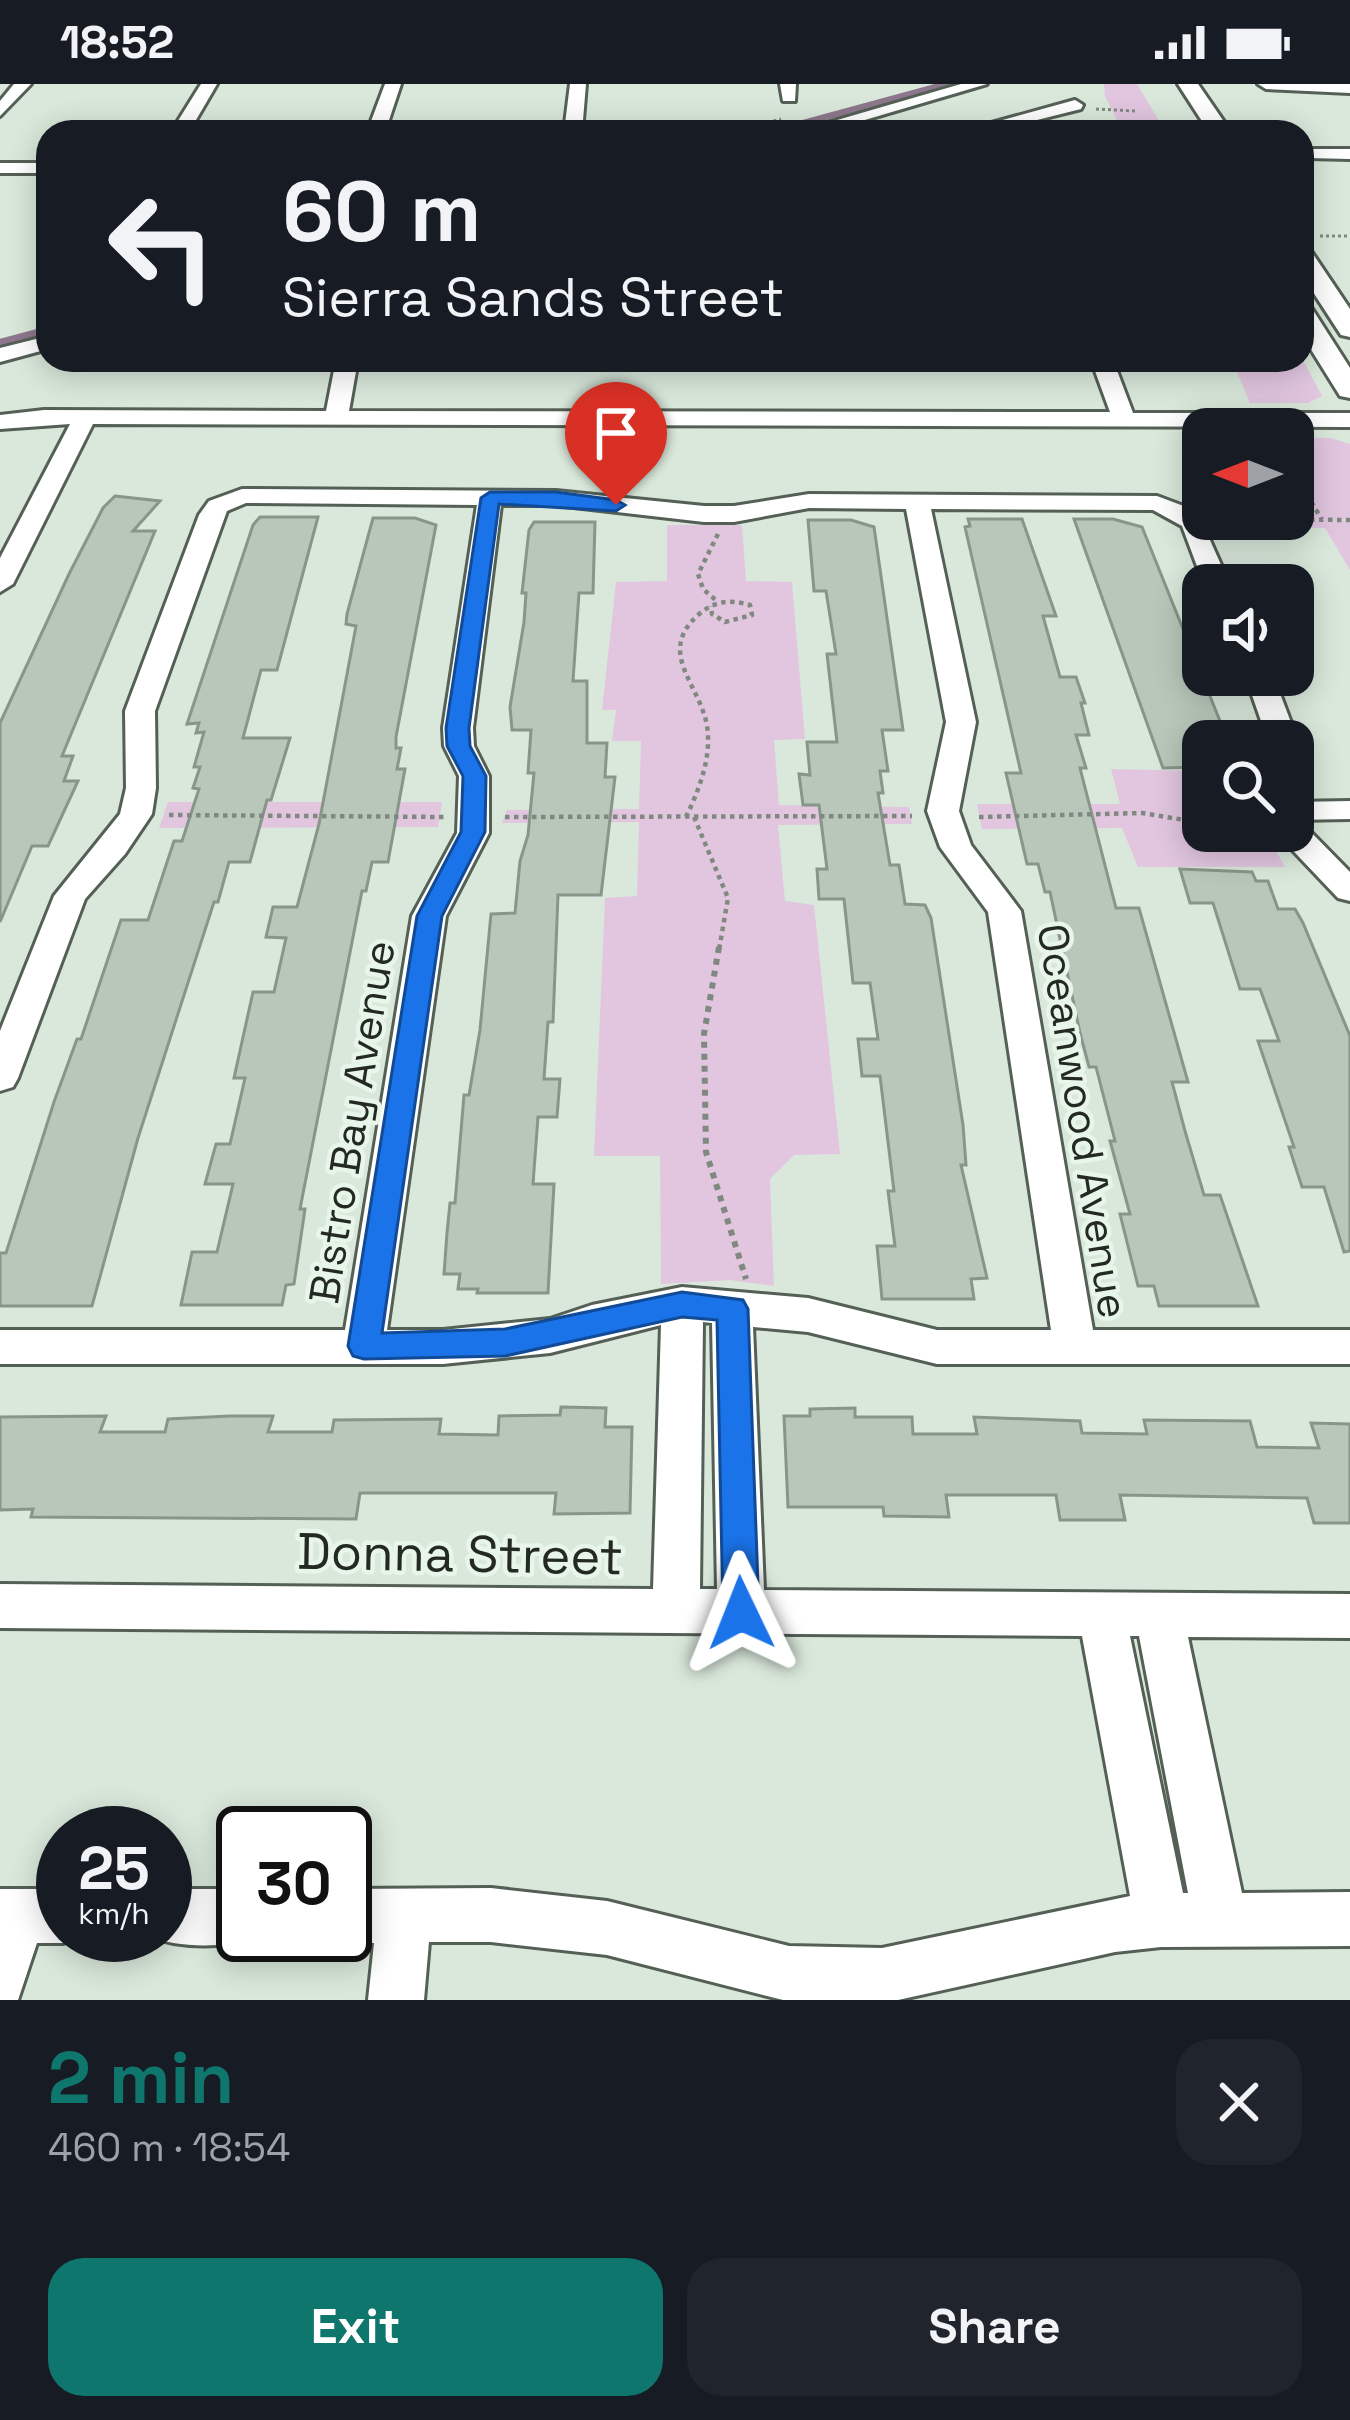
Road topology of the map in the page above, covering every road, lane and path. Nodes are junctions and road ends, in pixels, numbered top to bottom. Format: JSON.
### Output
{"nodes":[{"id":1,"x":23,"y":84,"type":"edge"},
{"id":2,"x":209,"y":84,"type":"edge"},
{"id":3,"x":393,"y":84,"type":"edge"},
{"id":4,"x":578,"y":84,"type":"edge"},
{"id":5,"x":979,"y":84,"type":"edge"},
{"id":6,"x":1188,"y":84,"type":"edge"},
{"id":7,"x":1266,"y":84,"type":"edge"},
{"id":8,"x":1350,"y":88,"type":"edge"},
{"id":9,"x":1075,"y":105,"type":"joint"},
{"id":10,"x":0,"y":111,"type":"edge"},
{"id":11,"x":1136,"y":111,"type":"dead end"},
{"id":12,"x":187,"y":120,"type":"edge"},
{"id":13,"x":380,"y":120,"type":"edge"},
{"id":14,"x":574,"y":120,"type":"edge"},
{"id":15,"x":848,"y":120,"type":"edge"},
{"id":16,"x":1016,"y":120,"type":"edge"},
{"id":17,"x":1212,"y":120,"type":"edge"},
{"id":18,"x":1314,"y":154,"type":"edge"},
{"id":19,"x":1350,"y":154,"type":"edge"},
{"id":20,"x":0,"y":168,"type":"edge"},
{"id":21,"x":36,"y":168,"type":"edge"},
{"id":22,"x":1350,"y":236,"type":"edge"},
{"id":23,"x":1314,"y":245,"type":"edge"},
{"id":24,"x":1314,"y":252,"type":"edge"},
{"id":25,"x":1350,"y":329,"type":"edge"},
{"id":26,"x":1314,"y":332,"type":"edge"},
{"id":27,"x":36,"y":344,"type":"edge"},
{"id":28,"x":0,"y":355,"type":"edge"},
{"id":29,"x":345,"y":372,"type":"edge"},
{"id":30,"x":1106,"y":372,"type":"edge"},
{"id":31,"x":1350,"y":389,"type":"edge"},
{"id":32,"x":86,"y":417,"type":"junction"},
{"id":33,"x":336,"y":418,"type":"junction"},
{"id":34,"x":1124,"y":419,"type":"junction"},
{"id":35,"x":1350,"y":420,"type":"edge"},
{"id":36,"x":0,"y":422,"type":"edge"},
{"id":37,"x":490,"y":498,"type":"junction"},
{"id":38,"x":917,"y":502,"type":"junction"},
{"id":39,"x":1314,"y":506,"type":"edge"},
{"id":40,"x":716,"y":514,"type":"junction"},
{"id":41,"x":1314,"y":520,"type":"edge"},
{"id":42,"x":1322,"y":520,"type":"junction"},
{"id":43,"x":1350,"y":520,"type":"edge"},
{"id":44,"x":1208,"y":564,"type":"edge"},
{"id":45,"x":0,"y":584,"type":"edge"},
{"id":46,"x":714,"y":604,"type":"junction"},
{"id":47,"x":1350,"y":811,"type":"edge"},
{"id":48,"x":136,"y":814,"type":"junction"},
{"id":49,"x":945,"y":816,"type":"junction"},
{"id":50,"x":475,"y":817,"type":"junction"},
{"id":51,"x":690,"y":817,"type":"junction"},
{"id":52,"x":1314,"y":820,"type":"edge"},
{"id":53,"x":1182,"y":821,"type":"edge"},
{"id":54,"x":1314,"y":828,"type":"edge"},
{"id":55,"x":1350,"y":834,"type":"edge"},
{"id":56,"x":1314,"y":849,"type":"edge"},
{"id":57,"x":1350,"y":891,"type":"edge"},
{"id":58,"x":0,"y":1078,"type":"edge"},
{"id":59,"x":682,"y":1304,"type":"junction"},
{"id":60,"x":744,"y":1310,"type":"junction"},
{"id":61,"x":364,"y":1346,"type":"junction"},
{"id":62,"x":0,"y":1347,"type":"edge"},
{"id":63,"x":1350,"y":1347,"type":"edge"},
{"id":64,"x":1075,"y":1348,"type":"junction"},
{"id":65,"x":0,"y":1606,"type":"edge"},
{"id":66,"x":676,"y":1613,"type":"junction"},
{"id":67,"x":741,"y":1613,"type":"junction"},
{"id":68,"x":1102,"y":1614,"type":"junction"},
{"id":69,"x":1159,"y":1614,"type":"junction"},
{"id":70,"x":1350,"y":1616,"type":"edge"},
{"id":71,"x":1191,"y":1773,"type":"junction"},
{"id":72,"x":1131,"y":1775,"type":"junction"},
{"id":73,"x":26,"y":1916,"type":"edge"},
{"id":74,"x":372,"y":1916,"type":"edge"},
{"id":75,"x":404,"y":1916,"type":"junction"},
{"id":76,"x":1220,"y":1918,"type":"junction"},
{"id":77,"x":1350,"y":1918,"type":"edge"},
{"id":78,"x":1161,"y":1920,"type":"junction"},
{"id":79,"x":0,"y":1980,"type":"edge"},
{"id":80,"x":396,"y":2000,"type":"edge"}],
"edges":[{"from":1,"to":10,"type":"street"},
{"from":2,"to":12,"type":"street"},
{"from":3,"to":13,"type":"street"},
{"from":4,"to":14,"type":"street"},
{"from":5,"to":15,"type":"street"},
{"from":6,"to":17,"type":"main road"},
{"from":7,"to":8,"type":"street"},
{"from":9,"to":11,"type":"path"},
{"from":9,"to":16,"type":"street"},
{"from":18,"to":19,"type":"street"},
{"from":20,"to":21,"type":"street"},
{"from":22,"to":23,"type":"path"},
{"from":24,"to":25,"type":"main road"},
{"from":26,"to":31,"type":"main road"},
{"from":27,"to":28,"type":"street"},
{"from":29,"to":33,"type":"street"},
{"from":30,"to":34,"type":"street"},
{"from":32,"to":33,"type":"street"},
{"from":32,"to":36,"type":"street"},
{"from":32,"to":45,"type":"street"},
{"from":33,"to":34,"type":"street"},
{"from":34,"to":35,"type":"street"},
{"from":37,"to":40,"type":"street"},
{"from":37,"to":48,"type":"street"},
{"from":37,"to":50,"type":"street"},
{"from":38,"to":40,"type":"street"},
{"from":38,"to":44,"type":"street"},
{"from":38,"to":49,"type":"street"},
{"from":39,"to":42,"type":"path"},
{"from":40,"to":46,"type":"path"},
{"from":41,"to":42,"type":"path"},
{"from":42,"to":43,"type":"path"},
{"from":46,"to":46,"type":"path"},
{"from":46,"to":51,"type":"path"},
{"from":47,"to":52,"type":"street"},
{"from":48,"to":50,"type":"path"},
{"from":48,"to":58,"type":"street"},
{"from":49,"to":51,"type":"path"},
{"from":49,"to":53,"type":"path"},
{"from":49,"to":64,"type":"street","name":"Oceanwood Avenue"},
{"from":50,"to":51,"type":"path"},
{"from":50,"to":61,"type":"street","name":"Bistro Bay Avenue"},
{"from":51,"to":60,"type":"path"},
{"from":54,"to":55,"type":"street"},
{"from":56,"to":57,"type":"street"},
{"from":59,"to":60,"type":"street"},
{"from":59,"to":61,"type":"street"},
{"from":59,"to":66,"type":"street"},
{"from":60,"to":64,"type":"street"},
{"from":60,"to":67,"type":"street"},
{"from":61,"to":62,"type":"street"},
{"from":63,"to":64,"type":"street"},
{"from":65,"to":66,"type":"street","name":"Donna Street"},
{"from":66,"to":67,"type":"street","name":"Donna Street"},
{"from":67,"to":68,"type":"street","name":"Donna Street"},
{"from":68,"to":69,"type":"street","name":"Donna Street"},
{"from":68,"to":72,"type":"street"},
{"from":69,"to":70,"type":"street","name":"Donna Street"},
{"from":69,"to":71,"type":"street"},
{"from":71,"to":72,"type":"street"},
{"from":71,"to":76,"type":"street"},
{"from":72,"to":78,"type":"street"},
{"from":73,"to":79,"type":"street"},
{"from":74,"to":75,"type":"street"},
{"from":75,"to":78,"type":"street"},
{"from":75,"to":80,"type":"street"},
{"from":76,"to":77,"type":"street"},
{"from":76,"to":78,"type":"street"}]}
